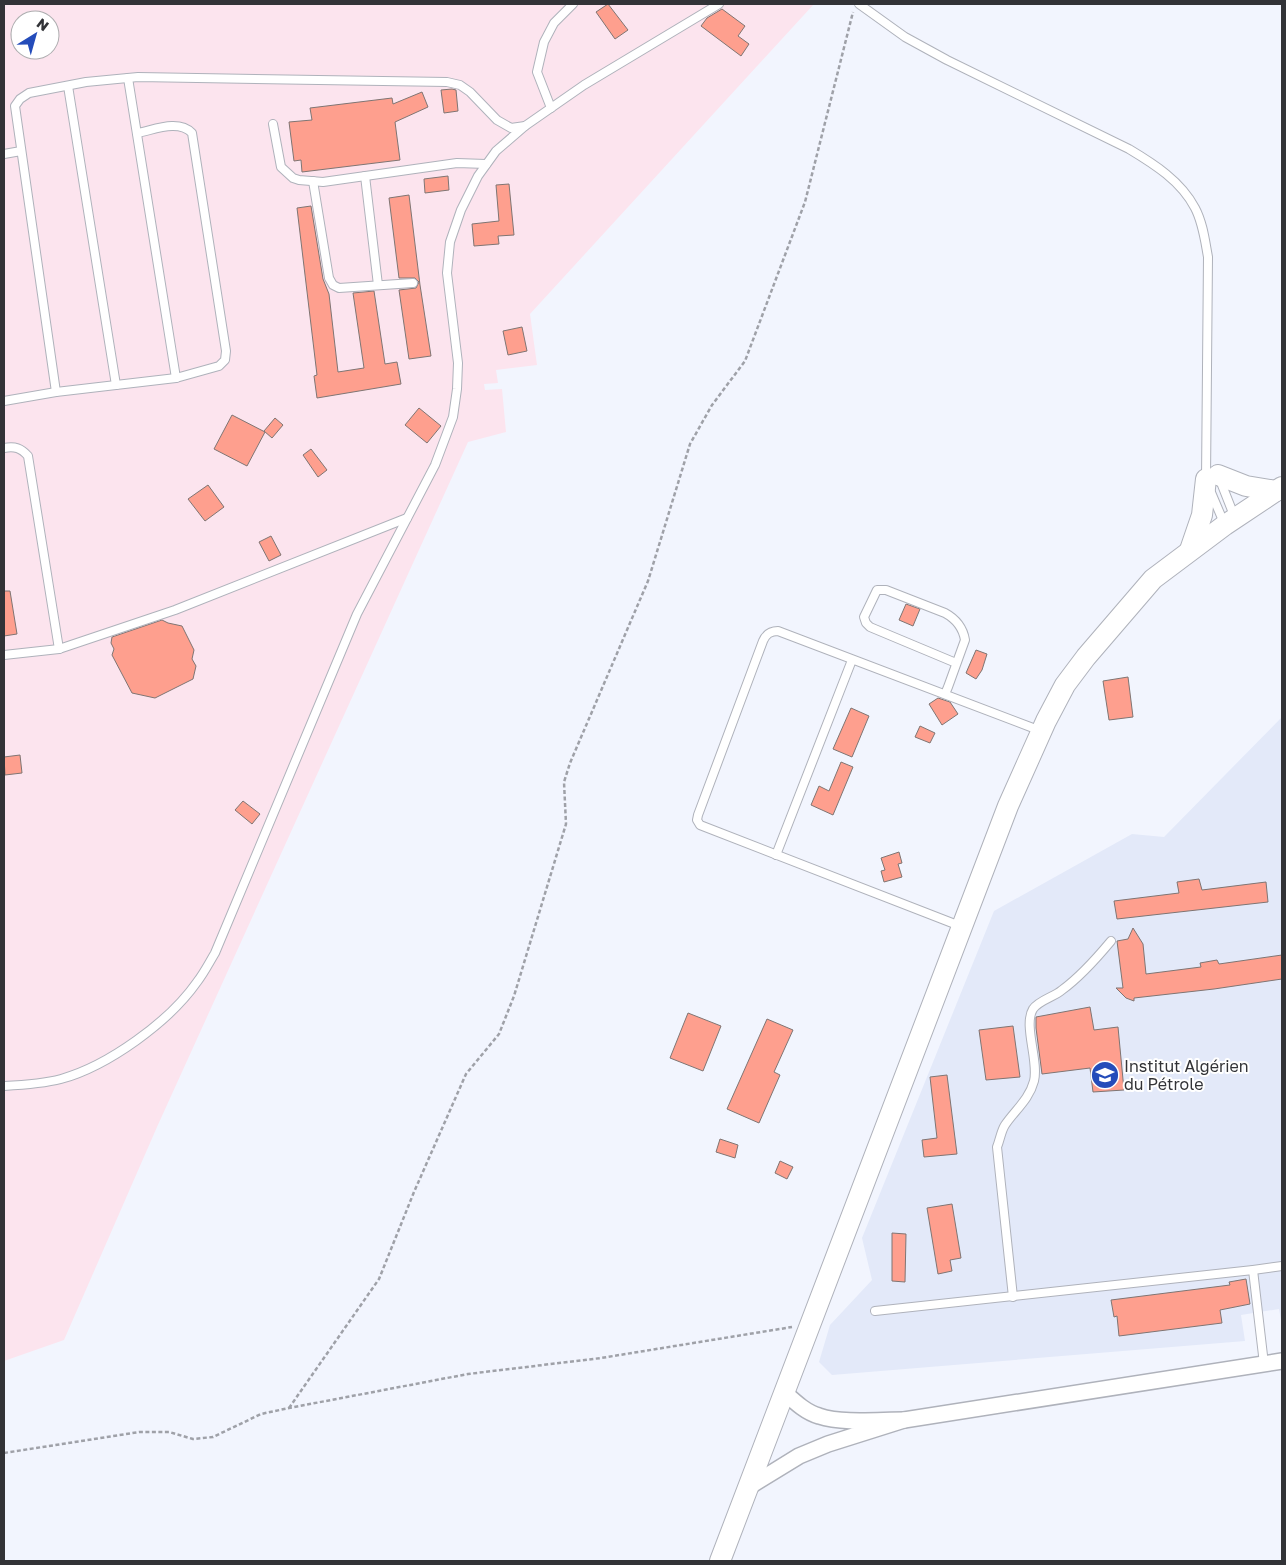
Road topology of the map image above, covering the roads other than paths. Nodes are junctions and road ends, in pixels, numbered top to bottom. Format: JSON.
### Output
{"nodes":[{"id":1,"x":573,"y":4,"type":"edge"},
{"id":2,"x":719,"y":4,"type":"edge"},
{"id":3,"x":857,"y":4,"type":"edge"},
{"id":4,"x":128,"y":78,"type":"junction"},
{"id":5,"x":68,"y":86,"type":"junction"},
{"id":6,"x":551,"y":108,"type":"junction"},
{"id":7,"x":273,"y":124,"type":"dead end"},
{"id":8,"x":525,"y":126,"type":"junction"},
{"id":9,"x":137,"y":133,"type":"junction"},
{"id":10,"x":21,"y":151,"type":"junction"},
{"id":11,"x":4,"y":154,"type":"edge"},
{"id":12,"x":486,"y":164,"type":"junction"},
{"id":13,"x":365,"y":176,"type":"junction"},
{"id":14,"x":313,"y":181,"type":"junction"},
{"id":15,"x":413,"y":283,"type":"dead end"},
{"id":16,"x":378,"y":285,"type":"junction"},
{"id":17,"x":176,"y":378,"type":"junction"},
{"id":18,"x":116,"y":385,"type":"junction"},
{"id":19,"x":56,"y":392,"type":"junction"},
{"id":20,"x":4,"y":401,"type":"edge"},
{"id":21,"x":4,"y":448,"type":"edge"},
{"id":22,"x":1210,"y":472,"type":"junction"},
{"id":23,"x":1279,"y":489,"type":"edge"},
{"id":24,"x":408,"y":518,"type":"junction"},
{"id":25,"x":1230,"y":521,"type":"junction"},
{"id":26,"x":1190,"y":550,"type":"junction"},
{"id":27,"x":59,"y":649,"type":"junction"},
{"id":28,"x":4,"y":655,"type":"edge"},
{"id":29,"x":852,"y":660,"type":"junction"},
{"id":30,"x":956,"y":663,"type":"junction"},
{"id":31,"x":945,"y":694,"type":"junction"},
{"id":32,"x":1041,"y":732,"type":"junction"},
{"id":33,"x":776,"y":855,"type":"junction"},
{"id":34,"x":962,"y":926,"type":"junction"},
{"id":35,"x":1111,"y":942,"type":"dead end"},
{"id":36,"x":4,"y":1086,"type":"edge"},
{"id":37,"x":1282,"y":1266,"type":"edge"},
{"id":38,"x":1253,"y":1270,"type":"junction"},
{"id":39,"x":1013,"y":1296,"type":"junction"},
{"id":40,"x":875,"y":1311,"type":"dead end"},
{"id":41,"x":1282,"y":1361,"type":"edge"},
{"id":42,"x":1264,"y":1364,"type":"junction"},
{"id":43,"x":784,"y":1392,"type":"junction"},
{"id":44,"x":904,"y":1420,"type":"junction"},
{"id":45,"x":747,"y":1488,"type":"junction"},
{"id":46,"x":720,"y":1561,"type":"edge"}],
"edges":[{"from":1,"to":6,"type":"lane"},
{"from":2,"to":6,"type":"lane"},
{"from":3,"to":22,"type":"lane"},
{"from":4,"to":5,"type":"lane"},
{"from":4,"to":8,"type":"lane"},
{"from":4,"to":9,"type":"lane"},
{"from":5,"to":10,"type":"lane"},
{"from":5,"to":18,"type":"lane"},
{"from":6,"to":8,"type":"lane"},
{"from":7,"to":14,"type":"lane"},
{"from":8,"to":12,"type":"lane"},
{"from":9,"to":17,"type":"lane"},
{"from":9,"to":17,"type":"lane"},
{"from":10,"to":11,"type":"lane"},
{"from":10,"to":19,"type":"lane"},
{"from":12,"to":13,"type":"lane"},
{"from":12,"to":24,"type":"lane"},
{"from":13,"to":14,"type":"lane"},
{"from":13,"to":16,"type":"lane"},
{"from":14,"to":16,"type":"lane"},
{"from":15,"to":16,"type":"lane"},
{"from":17,"to":18,"type":"lane"},
{"from":18,"to":19,"type":"lane"},
{"from":19,"to":20,"type":"lane"},
{"from":21,"to":27,"type":"lane"},
{"from":22,"to":23,"type":"main road"},
{"from":22,"to":25,"type":"lane"},
{"from":22,"to":25,"type":"lane"},
{"from":22,"to":26,"type":"main road"},
{"from":23,"to":25,"type":"main road"},
{"from":24,"to":27,"type":"lane"},
{"from":24,"to":36,"type":"lane"},
{"from":25,"to":26,"type":"main road"},
{"from":26,"to":32,"type":"main road"},
{"from":27,"to":28,"type":"lane"},
{"from":29,"to":31,"type":"lane"},
{"from":29,"to":33,"type":"lane"},
{"from":29,"to":33,"type":"lane"},
{"from":30,"to":30,"type":"lane"},
{"from":30,"to":31,"type":"lane"},
{"from":31,"to":32,"type":"lane"},
{"from":32,"to":34,"type":"main road"},
{"from":33,"to":34,"type":"lane"},
{"from":34,"to":43,"type":"main road"},
{"from":35,"to":39,"type":"lane"},
{"from":37,"to":38,"type":"lane"},
{"from":38,"to":39,"type":"lane"},
{"from":38,"to":42,"type":"lane"},
{"from":39,"to":40,"type":"lane"},
{"from":41,"to":42,"type":"street"},
{"from":42,"to":44,"type":"street"},
{"from":43,"to":44,"type":"street"},
{"from":43,"to":45,"type":"main road"},
{"from":44,"to":45,"type":"street"},
{"from":45,"to":46,"type":"main road"}]}
